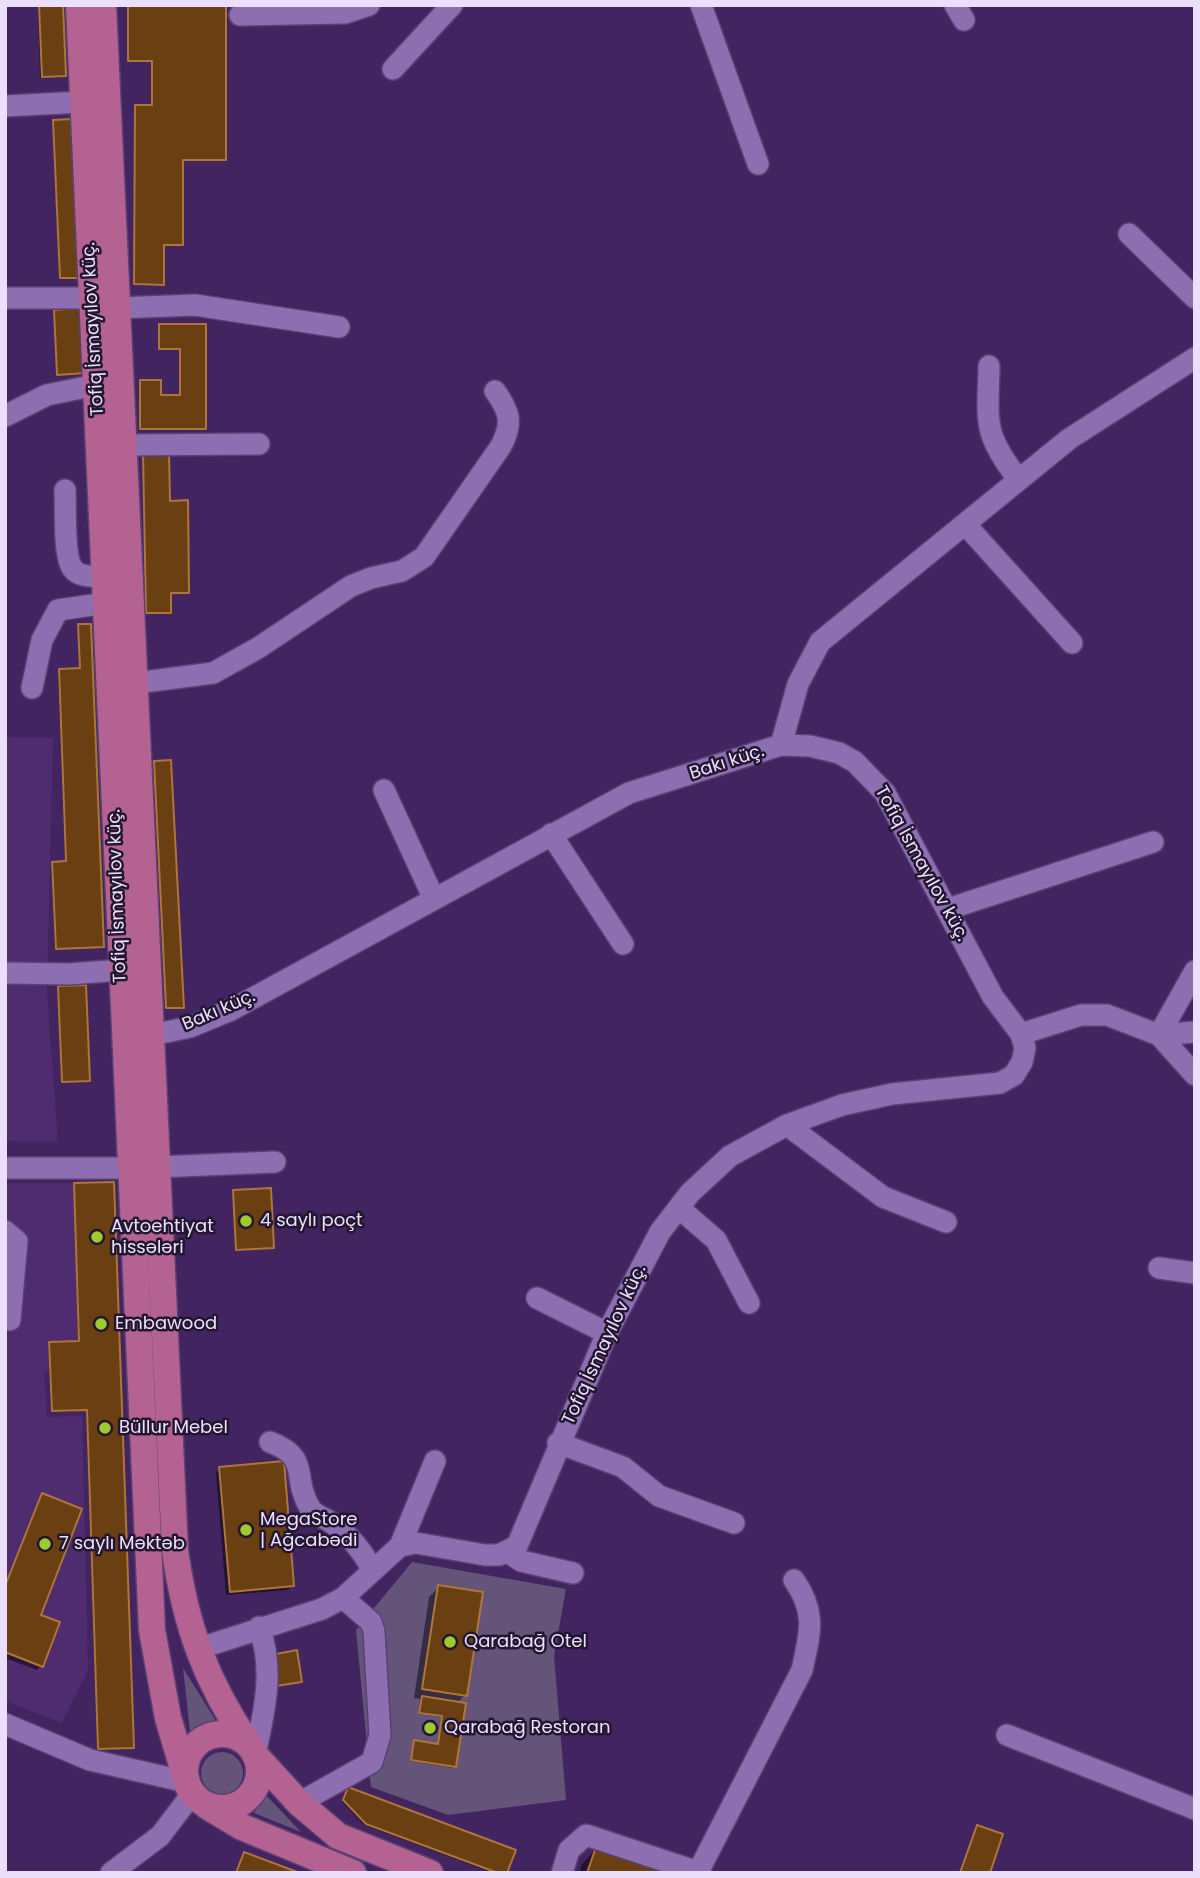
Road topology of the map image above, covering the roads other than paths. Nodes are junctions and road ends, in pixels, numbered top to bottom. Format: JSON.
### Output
{"nodes":[{"id":1,"x":79,"y":5,"type":"edge"},
{"id":2,"x":103,"y":5,"type":"edge"},
{"id":3,"x":369,"y":5,"type":"edge"},
{"id":4,"x":452,"y":5,"type":"edge"},
{"id":5,"x":701,"y":5,"type":"edge"},
{"id":6,"x":240,"y":15,"type":"dead end"},
{"id":7,"x":393,"y":69,"type":"dead end"},
{"id":8,"x":94,"y":101,"type":"junction"},
{"id":9,"x":5,"y":106,"type":"edge"},
{"id":10,"x":758,"y":164,"type":"dead end"},
{"id":11,"x":1129,"y":234,"type":"dead end"},
{"id":12,"x":5,"y":298,"type":"edge"},
{"id":13,"x":92,"y":298,"type":"junction"},
{"id":14,"x":1195,"y":298,"type":"edge"},
{"id":15,"x":117,"y":308,"type":"junction"},
{"id":16,"x":339,"y":327,"type":"dead end"},
{"id":17,"x":1195,"y":358,"type":"edge"},
{"id":18,"x":989,"y":366,"type":"dead end"},
{"id":19,"x":109,"y":384,"type":"junction"},
{"id":20,"x":495,"y":391,"type":"dead end"},
{"id":21,"x":5,"y":416,"type":"edge"},
{"id":22,"x":259,"y":444,"type":"dead end"},
{"id":23,"x":124,"y":445,"type":"junction"},
{"id":24,"x":1018,"y":479,"type":"junction"},
{"id":25,"x":65,"y":490,"type":"dead end"},
{"id":26,"x":965,"y":524,"type":"junction"},
{"id":27,"x":106,"y":590,"type":"junction"},
{"id":28,"x":1072,"y":643,"type":"dead end"},
{"id":29,"x":136,"y":683,"type":"junction"},
{"id":30,"x":32,"y":688,"type":"dead end"},
{"id":31,"x":781,"y":745,"type":"junction"},
{"id":32,"x":127,"y":790,"type":"junction"},
{"id":33,"x":384,"y":790,"type":"dead end"},
{"id":34,"x":551,"y":834,"type":"junction"},
{"id":35,"x":1153,"y":842,"type":"dead end"},
{"id":36,"x":434,"y":900,"type":"junction"},
{"id":37,"x":948,"y":909,"type":"junction"},
{"id":38,"x":623,"y":944,"type":"dead end"},
{"id":39,"x":121,"y":970,"type":"junction"},
{"id":40,"x":1195,"y":971,"type":"edge"},
{"id":41,"x":5,"y":972,"type":"edge"},
{"id":42,"x":1195,"y":1032,"type":"edge"},
{"id":43,"x":1021,"y":1034,"type":"junction"},
{"id":44,"x":152,"y":1035,"type":"junction"},
{"id":45,"x":1159,"y":1035,"type":"junction"},
{"id":46,"x":1195,"y":1075,"type":"edge"},
{"id":47,"x":787,"y":1125,"type":"junction"},
{"id":48,"x":275,"y":1162,"type":"dead end"},
{"id":49,"x":158,"y":1167,"type":"junction"},
{"id":50,"x":5,"y":1168,"type":"edge"},
{"id":51,"x":131,"y":1168,"type":"junction"},
{"id":52,"x":679,"y":1208,"type":"junction"},
{"id":53,"x":946,"y":1222,"type":"dead end"},
{"id":54,"x":5,"y":1231,"type":"edge"},
{"id":55,"x":1159,"y":1268,"type":"dead end"},
{"id":56,"x":1195,"y":1273,"type":"edge"},
{"id":57,"x":537,"y":1298,"type":"dead end"},
{"id":58,"x":750,"y":1303,"type":"dead end"},
{"id":59,"x":10,"y":1321,"type":"dead end"},
{"id":60,"x":607,"y":1333,"type":"junction"},
{"id":61,"x":270,"y":1442,"type":"dead end"},
{"id":62,"x":558,"y":1443,"type":"junction"},
{"id":63,"x":435,"y":1461,"type":"dead end"},
{"id":64,"x":734,"y":1522,"type":"dead end"},
{"id":65,"x":400,"y":1546,"type":"junction"},
{"id":66,"x":508,"y":1552,"type":"junction"},
{"id":67,"x":372,"y":1569,"type":"junction"},
{"id":68,"x":573,"y":1573,"type":"dead end"},
{"id":69,"x":794,"y":1580,"type":"dead end"},
{"id":70,"x":343,"y":1598,"type":"junction"},
{"id":71,"x":259,"y":1628,"type":"junction"},
{"id":72,"x":197,"y":1649,"type":"junction"},
{"id":73,"x":8,"y":1732,"type":"edge"},
{"id":74,"x":1007,"y":1735,"type":"dead end"},
{"id":75,"x":252,"y":1750,"type":"junction"},
{"id":76,"x":193,"y":1792,"type":"junction"},
{"id":77,"x":299,"y":1803,"type":"junction"},
{"id":78,"x":1195,"y":1810,"type":"edge"},
{"id":79,"x":700,"y":1872,"type":"edge"},
{"id":80,"x":111,"y":1873,"type":"edge"},
{"id":81,"x":353,"y":1873,"type":"edge"},
{"id":82,"x":430,"y":1873,"type":"edge"},
{"id":83,"x":562,"y":1873,"type":"edge"}],
"edges":[{"from":1,"to":8,"type":"main road","name":"Tofiq İsmayılov küç."},
{"from":2,"to":8,"type":"main road"},
{"from":3,"to":6,"type":"street"},
{"from":4,"to":7,"type":"street"},
{"from":5,"to":10,"type":"street"},
{"from":8,"to":9,"type":"street"},
{"from":8,"to":13,"type":"main road","name":"Tofiq İsmayılov küç."},
{"from":8,"to":15,"type":"main road"},
{"from":11,"to":14,"type":"street"},
{"from":12,"to":13,"type":"street"},
{"from":13,"to":19,"type":"main road","name":"Tofiq İsmayılov küç."},
{"from":15,"to":16,"type":"street"},
{"from":15,"to":19,"type":"main road"},
{"from":17,"to":24,"type":"street","name":"Bakı küç."},
{"from":18,"to":24,"type":"street"},
{"from":19,"to":21,"type":"street"},
{"from":19,"to":23,"type":"main road"},
{"from":19,"to":27,"type":"main road","name":"Tofiq İsmayılov küç."},
{"from":20,"to":29,"type":"street"},
{"from":22,"to":23,"type":"street"},
{"from":23,"to":29,"type":"main road"},
{"from":24,"to":26,"type":"street","name":"Bakı küç."},
{"from":25,"to":27,"type":"street"},
{"from":26,"to":28,"type":"street"},
{"from":26,"to":31,"type":"street","name":"Bakı küç."},
{"from":27,"to":30,"type":"street"},
{"from":27,"to":32,"type":"main road","name":"Tofiq İsmayılov küç."},
{"from":29,"to":32,"type":"main road"},
{"from":31,"to":34,"type":"street","name":"Bakı küç."},
{"from":31,"to":37,"type":"street","name":"Tofiq İsmayılov küç."},
{"from":32,"to":39,"type":"main road","name":"Tofiq İsmayılov küç."},
{"from":32,"to":44,"type":"main road"},
{"from":33,"to":36,"type":"street"},
{"from":34,"to":36,"type":"street","name":"Bakı küç."},
{"from":34,"to":38,"type":"street"},
{"from":35,"to":37,"type":"street"},
{"from":36,"to":44,"type":"street","name":"Bakı küç."},
{"from":37,"to":43,"type":"street","name":"Tofiq İsmayılov küç."},
{"from":39,"to":41,"type":"street"},
{"from":39,"to":51,"type":"main road","name":"Tofiq İsmayılov küç."},
{"from":40,"to":45,"type":"street"},
{"from":42,"to":45,"type":"street"},
{"from":43,"to":45,"type":"street"},
{"from":43,"to":47,"type":"street","name":"Tofiq İsmayılov küç."},
{"from":44,"to":49,"type":"main road"},
{"from":45,"to":46,"type":"street"},
{"from":47,"to":52,"type":"street","name":"Tofiq İsmayılov küç."},
{"from":47,"to":53,"type":"street"},
{"from":48,"to":49,"type":"street"},
{"from":49,"to":51,"type":"main road"},
{"from":49,"to":72,"type":"main road"},
{"from":50,"to":51,"type":"street"},
{"from":51,"to":76,"type":"main road","name":"Tofiq İsmayılov küç."},
{"from":52,"to":58,"type":"street"},
{"from":52,"to":60,"type":"street","name":"Tofiq İsmayılov küç."},
{"from":54,"to":59,"type":"street"},
{"from":55,"to":56,"type":"street"},
{"from":57,"to":60,"type":"street"},
{"from":60,"to":62,"type":"street","name":"Tofiq İsmayılov küç."},
{"from":61,"to":67,"type":"street"},
{"from":62,"to":64,"type":"street"},
{"from":62,"to":66,"type":"street","name":"Tofiq İsmayılov küç."},
{"from":63,"to":65,"type":"street"},
{"from":65,"to":66,"type":"street"},
{"from":65,"to":67,"type":"street"},
{"from":66,"to":68,"type":"street"},
{"from":67,"to":70,"type":"street"},
{"from":69,"to":79,"type":"street"},
{"from":70,"to":71,"type":"street"},
{"from":70,"to":77,"type":"street"},
{"from":71,"to":72,"type":"street"},
{"from":71,"to":75,"type":"street"},
{"from":72,"to":75,"type":"main road"},
{"from":73,"to":76,"type":"street"},
{"from":74,"to":78,"type":"street"},
{"from":75,"to":76,"type":"main road"},
{"from":75,"to":76,"type":"main road"},
{"from":75,"to":77,"type":"main road"},
{"from":76,"to":80,"type":"street"},
{"from":76,"to":81,"type":"main road"},
{"from":77,"to":82,"type":"main road"},
{"from":79,"to":83,"type":"street"}]}
